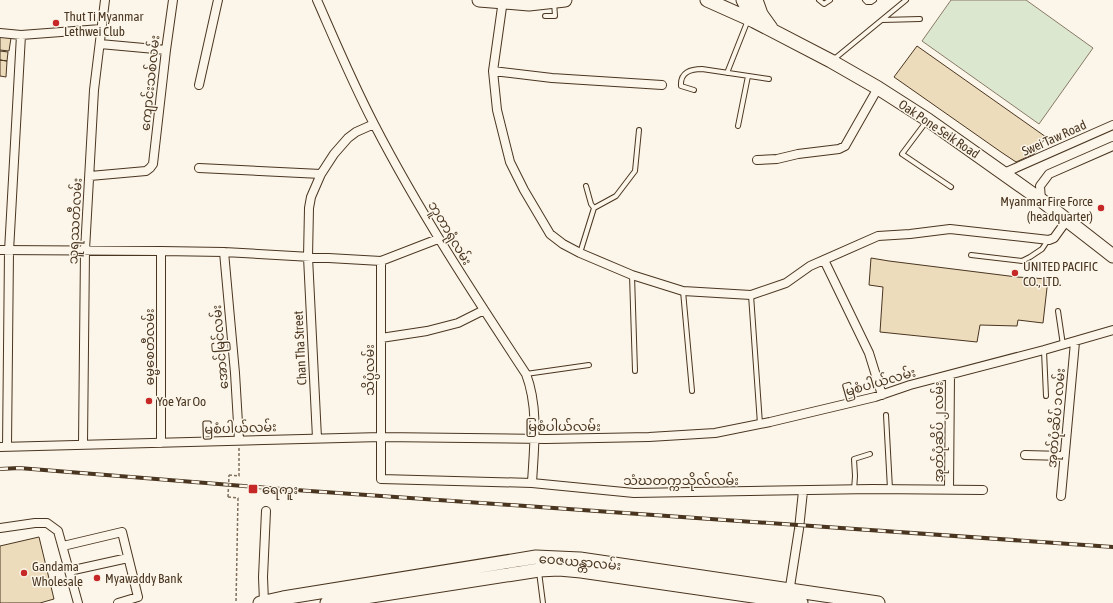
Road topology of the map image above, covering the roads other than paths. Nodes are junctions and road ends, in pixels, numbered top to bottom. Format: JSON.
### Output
{"nodes":[{"id":1,"x":105,"y":0,"type":"edge"},
{"id":2,"x":173,"y":0,"type":"edge"},
{"id":3,"x":218,"y":0,"type":"edge"},
{"id":4,"x":317,"y":0,"type":"edge"},
{"id":5,"x":479,"y":0,"type":"edge"},
{"id":6,"x":707,"y":0,"type":"edge"},
{"id":7,"x":744,"y":0,"type":"edge"},
{"id":8,"x":756,"y":0,"type":"edge"},
{"id":9,"x":819,"y":0,"type":"edge"},
{"id":10,"x":830,"y":0,"type":"edge"},
{"id":11,"x":865,"y":0,"type":"edge"},
{"id":12,"x":874,"y":0,"type":"edge"},
{"id":13,"x":906,"y":0,"type":"edge"},
{"id":14,"x":503,"y":1,"type":"edge"},
{"id":15,"x":559,"y":1,"type":"edge"},
{"id":16,"x":545,"y":16,"type":"dead end"},
{"id":17,"x":752,"y":19,"type":"junction"},
{"id":18,"x":920,"y":19,"type":"dead end"},
{"id":19,"x":881,"y":20,"type":"junction"},
{"id":20,"x":101,"y":28,"type":"junction"},
{"id":21,"x":772,"y":30,"type":"junction"},
{"id":22,"x":0,"y":33,"type":"edge"},
{"id":23,"x":21,"y":35,"type":"junction"},
{"id":24,"x":100,"y":44,"type":"junction"},
{"id":25,"x":166,"y":50,"type":"junction"},
{"id":26,"x":831,"y":61,"type":"junction"},
{"id":27,"x":493,"y":71,"type":"junction"},
{"id":28,"x":727,"y":73,"type":"junction"},
{"id":29,"x":748,"y":76,"type":"junction"},
{"id":30,"x":769,"y":79,"type":"dead end"},
{"id":31,"x":199,"y":84,"type":"dead end"},
{"id":32,"x":662,"y":85,"type":"dead end"},
{"id":33,"x":878,"y":88,"type":"junction"},
{"id":34,"x":694,"y":90,"type":"dead end"},
{"id":35,"x":928,"y":120,"type":"junction"},
{"id":36,"x":374,"y":124,"type":"junction"},
{"id":37,"x":1113,"y":125,"type":"edge"},
{"id":38,"x":738,"y":126,"type":"dead end"},
{"id":39,"x":640,"y":130,"type":"dead end"},
{"id":40,"x":1113,"y":146,"type":"edge"},
{"id":41,"x":757,"y":160,"type":"dead end"},
{"id":42,"x":199,"y":168,"type":"dead end"},
{"id":43,"x":1004,"y":173,"type":"junction"},
{"id":44,"x":320,"y":174,"type":"junction"},
{"id":45,"x":90,"y":176,"type":"junction"},
{"id":46,"x":586,"y":186,"type":"dead end"},
{"id":47,"x":951,"y":187,"type":"dead end"},
{"id":48,"x":1041,"y":200,"type":"junction"},
{"id":49,"x":594,"y":208,"type":"junction"},
{"id":50,"x":1067,"y":220,"type":"junction"},
{"id":51,"x":438,"y":239,"type":"junction"},
{"id":52,"x":1049,"y":240,"type":"junction"},
{"id":53,"x":0,"y":250,"type":"edge"},
{"id":54,"x":85,"y":250,"type":"junction"},
{"id":55,"x":161,"y":250,"type":"junction"},
{"id":56,"x":9,"y":251,"type":"junction"},
{"id":57,"x":224,"y":252,"type":"junction"},
{"id":58,"x":580,"y":253,"type":"junction"},
{"id":59,"x":971,"y":255,"type":"dead end"},
{"id":60,"x":1113,"y":256,"type":"edge"},
{"id":61,"x":308,"y":257,"type":"junction"},
{"id":62,"x":824,"y":260,"type":"junction"},
{"id":63,"x":381,"y":261,"type":"junction"},
{"id":64,"x":632,"y":275,"type":"junction"},
{"id":65,"x":683,"y":291,"type":"junction"},
{"id":66,"x":751,"y":295,"type":"junction"},
{"id":67,"x":484,"y":310,"type":"junction"},
{"id":68,"x":1058,"y":311,"type":"dead end"},
{"id":69,"x":1113,"y":330,"type":"edge"},
{"id":70,"x":381,"y":338,"type":"junction"},
{"id":71,"x":1074,"y":342,"type":"junction"},
{"id":72,"x":1063,"y":345,"type":"junction"},
{"id":73,"x":1044,"y":350,"type":"junction"},
{"id":74,"x":589,"y":365,"type":"dead end"},
{"id":75,"x":635,"y":371,"type":"dead end"},
{"id":76,"x":526,"y":374,"type":"junction"},
{"id":77,"x":950,"y":375,"type":"junction"},
{"id":78,"x":692,"y":391,"type":"dead end"},
{"id":79,"x":882,"y":395,"type":"junction"},
{"id":80,"x":1046,"y":396,"type":"dead end"},
{"id":81,"x":886,"y":415,"type":"dead end"},
{"id":82,"x":760,"y":424,"type":"junction"},
{"id":83,"x":381,"y":437,"type":"junction"},
{"id":84,"x":317,"y":438,"type":"junction"},
{"id":85,"x":534,"y":438,"type":"junction"},
{"id":86,"x":239,"y":440,"type":"junction"},
{"id":87,"x":161,"y":443,"type":"junction"},
{"id":88,"x":83,"y":444,"type":"junction"},
{"id":89,"x":3,"y":447,"type":"edge"},
{"id":90,"x":870,"y":454,"type":"dead end"},
{"id":91,"x":1025,"y":455,"type":"dead end"},
{"id":92,"x":1064,"y":456,"type":"junction"},
{"id":93,"x":380,"y":478,"type":"joint"},
{"id":94,"x":532,"y":482,"type":"junction"},
{"id":95,"x":890,"y":489,"type":"junction"},
{"id":96,"x":854,"y":490,"type":"junction"},
{"id":97,"x":950,"y":490,"type":"junction"},
{"id":98,"x":983,"y":490,"type":"dead end"},
{"id":99,"x":803,"y":491,"type":"junction"},
{"id":100,"x":1061,"y":496,"type":"dead end"},
{"id":101,"x":266,"y":512,"type":"dead end"},
{"id":102,"x":0,"y":528,"type":"edge"},
{"id":103,"x":63,"y":546,"type":"junction"},
{"id":104,"x":128,"y":558,"type":"junction"},
{"id":105,"x":538,"y":570,"type":"junction"},
{"id":106,"x":69,"y":571,"type":"junction"},
{"id":107,"x":793,"y":598,"type":"edge"},
{"id":108,"x":78,"y":603,"type":"edge"},
{"id":109,"x":118,"y":603,"type":"edge"},
{"id":110,"x":262,"y":603,"type":"edge"},
{"id":111,"x":327,"y":603,"type":"edge"},
{"id":112,"x":543,"y":603,"type":"edge"},
{"id":113,"x":878,"y":603,"type":"edge"}],
"edges":[{"from":1,"to":20,"type":"street","name":"သူရဿတီလမ်း"},
{"from":2,"to":25,"type":"street","name":"ကျောင်းသစ်လမ်း"},
{"from":3,"to":31,"type":"street"},
{"from":4,"to":36,"type":"street","name":"ဘူတာရုံလမ်း"},
{"from":5,"to":14,"type":"main road"},
{"from":6,"to":17,"type":"main road","name":"Oak Pone Seik Road"},
{"from":7,"to":17,"type":"main road"},
{"from":8,"to":21,"type":"main road"},
{"from":9,"to":10,"type":"lane"},
{"from":11,"to":12,"type":"lane"},
{"from":13,"to":19,"type":"lane"},
{"from":14,"to":15,"type":"main road"},
{"from":14,"to":27,"type":"street"},
{"from":15,"to":16,"type":"lane"},
{"from":17,"to":21,"type":"main road","name":"Oak Pone Seik Road"},
{"from":17,"to":28,"type":"lane"},
{"from":18,"to":19,"type":"lane"},
{"from":19,"to":26,"type":"lane"},
{"from":20,"to":23,"type":"street"},
{"from":20,"to":24,"type":"street","name":"သူရဿတီလမ်း"},
{"from":21,"to":26,"type":"main road","name":"Oak Pone Seik Road"},
{"from":22,"to":23,"type":"street"},
{"from":23,"to":56,"type":"street"},
{"from":24,"to":25,"type":"street"},
{"from":24,"to":45,"type":"street","name":"သူရဿတီလမ်း"},
{"from":25,"to":45,"type":"street","name":"ကျောင်းသစ်လမ်း"},
{"from":26,"to":33,"type":"main road","name":"Oak Pone Seik Road"},
{"from":27,"to":32,"type":"street"},
{"from":27,"to":58,"type":"street"},
{"from":28,"to":29,"type":"lane"},
{"from":28,"to":34,"type":"lane"},
{"from":29,"to":30,"type":"lane"},
{"from":29,"to":38,"type":"lane"},
{"from":33,"to":35,"type":"main road","name":"Oak Pone Seik Road"},
{"from":33,"to":41,"type":"street"},
{"from":35,"to":43,"type":"main road","name":"Oak Pone Seik Road"},
{"from":35,"to":47,"type":"lane"},
{"from":36,"to":44,"type":"street","name":"Chan Tha Street"},
{"from":36,"to":51,"type":"street","name":"ဘူတာရုံလမ်း"},
{"from":37,"to":43,"type":"street","name":"Swei Taw Road"},
{"from":39,"to":49,"type":"lane"},
{"from":40,"to":48,"type":"street"},
{"from":42,"to":44,"type":"street"},
{"from":43,"to":48,"type":"main road","name":"Oak Pone Seik Road"},
{"from":44,"to":61,"type":"street","name":"Chan Tha Street"},
{"from":45,"to":54,"type":"street","name":"သူရဿတီလမ်း"},
{"from":46,"to":49,"type":"lane"},
{"from":48,"to":50,"type":"main road","name":"Oak Pone Seik Road"},
{"from":49,"to":58,"type":"lane"},
{"from":50,"to":52,"type":"street"},
{"from":50,"to":60,"type":"main road","name":"Oak Pone Seik Road"},
{"from":51,"to":63,"type":"street"},
{"from":51,"to":67,"type":"street","name":"ဘူတာရုံလမ်း"},
{"from":52,"to":59,"type":"lane"},
{"from":52,"to":62,"type":"street"},
{"from":53,"to":56,"type":"street"},
{"from":54,"to":55,"type":"street"},
{"from":54,"to":56,"type":"street"},
{"from":54,"to":88,"type":"street","name":"သူရဿတီလမ်း"},
{"from":55,"to":57,"type":"street"},
{"from":55,"to":87,"type":"street","name":"ဓမ္မစေတီလမ်း"},
{"from":56,"to":89,"type":"street"},
{"from":57,"to":61,"type":"street"},
{"from":57,"to":86,"type":"street","name":"အောင်မြင်လမ်း"},
{"from":58,"to":64,"type":"street"},
{"from":61,"to":63,"type":"street"},
{"from":61,"to":84,"type":"street","name":"Chan Tha Street"},
{"from":62,"to":66,"type":"street"},
{"from":62,"to":79,"type":"street"},
{"from":63,"to":70,"type":"street","name":"သိပ္ပံလမ်း"},
{"from":64,"to":65,"type":"street"},
{"from":64,"to":75,"type":"lane"},
{"from":65,"to":66,"type":"street"},
{"from":65,"to":78,"type":"lane"},
{"from":66,"to":82,"type":"lane"},
{"from":67,"to":70,"type":"street"},
{"from":67,"to":76,"type":"street","name":"ဘူတာရုံလမ်း"},
{"from":68,"to":72,"type":"lane"},
{"from":69,"to":71,"type":"street","name":"မြစံပါယ်လမ်း"},
{"from":70,"to":83,"type":"street","name":"သိပ္ပံလမ်း"},
{"from":71,"to":72,"type":"street","name":"မြစံပါယ်လမ်း"},
{"from":71,"to":92,"type":"street","name":"အုတ်ပုံဆိပ် ၁ လမ်း"},
{"from":72,"to":73,"type":"street","name":"မြစံပါယ်လမ်း"},
{"from":73,"to":77,"type":"street","name":"မြစံပါယ်လမ်း"},
{"from":73,"to":80,"type":"lane"},
{"from":74,"to":76,"type":"lane"},
{"from":76,"to":85,"type":"street","name":"ဘူတာရုံလမ်း"},
{"from":77,"to":79,"type":"street","name":"မြစံပါယ်လမ်း"},
{"from":77,"to":97,"type":"street","name":"အုတ်ပုံဆိပ် ၂ လမ်း"},
{"from":79,"to":82,"type":"street","name":"မြစံပါယ်လမ်း"},
{"from":81,"to":95,"type":"lane"},
{"from":82,"to":85,"type":"street","name":"မြစံပါယ်လမ်း"},
{"from":83,"to":84,"type":"street","name":"မြစံပါယ်လမ်း"},
{"from":83,"to":85,"type":"street","name":"မြစံပါယ်လမ်း"},
{"from":83,"to":93,"type":"street","name":"သိပ္ပံလမ်း"},
{"from":84,"to":86,"type":"street","name":"မြစံပါယ်လမ်း"},
{"from":85,"to":94,"type":"street","name":"ဘူတာရုံလမ်း"},
{"from":86,"to":87,"type":"street","name":"မြစံပါယ်လမ်း"},
{"from":87,"to":88,"type":"street","name":"မြစံပါယ်လမ်း"},
{"from":88,"to":89,"type":"street","name":"မြစံပါယ်လမ်း"},
{"from":90,"to":96,"type":"lane"},
{"from":91,"to":92,"type":"street"},
{"from":92,"to":100,"type":"street","name":"အုတ်ပုံဆိပ် ၁ လမ်း"},
{"from":93,"to":94,"type":"street","name":"သံဃတက္ကသိုလ်လမ်း"},
{"from":94,"to":99,"type":"street","name":"သံဃတက္ကသိုလ်လမ်း"},
{"from":95,"to":96,"type":"street","name":"သံဃတက္ကသိုလ်လမ်း"},
{"from":95,"to":97,"type":"street","name":"သံဃတက္ကသိုလ်လမ်း"},
{"from":96,"to":99,"type":"street","name":"သံဃတက္ကသိုလ်လမ်း"},
{"from":97,"to":98,"type":"street","name":"သံဃတက္ကသိုလ်လမ်း"},
{"from":99,"to":107,"type":"street"},
{"from":101,"to":110,"type":"street"},
{"from":102,"to":103,"type":"street"},
{"from":103,"to":104,"type":"street"},
{"from":103,"to":106,"type":"street"},
{"from":104,"to":106,"type":"street"},
{"from":104,"to":109,"type":"street"},
{"from":105,"to":107,"type":"main road","name":"ဝေဇယန္တာလမ်း"},
{"from":105,"to":111,"type":"main road","name":"ဝေဇယန္တာလမ်း"},
{"from":105,"to":112,"type":"lane"},
{"from":106,"to":108,"type":"street"},
{"from":107,"to":110,"type":"main road","name":"ဝေဇယန္တာလမ်း"},
{"from":107,"to":113,"type":"main road","name":"ဝေဇယန္တာလမ်း"}]}
